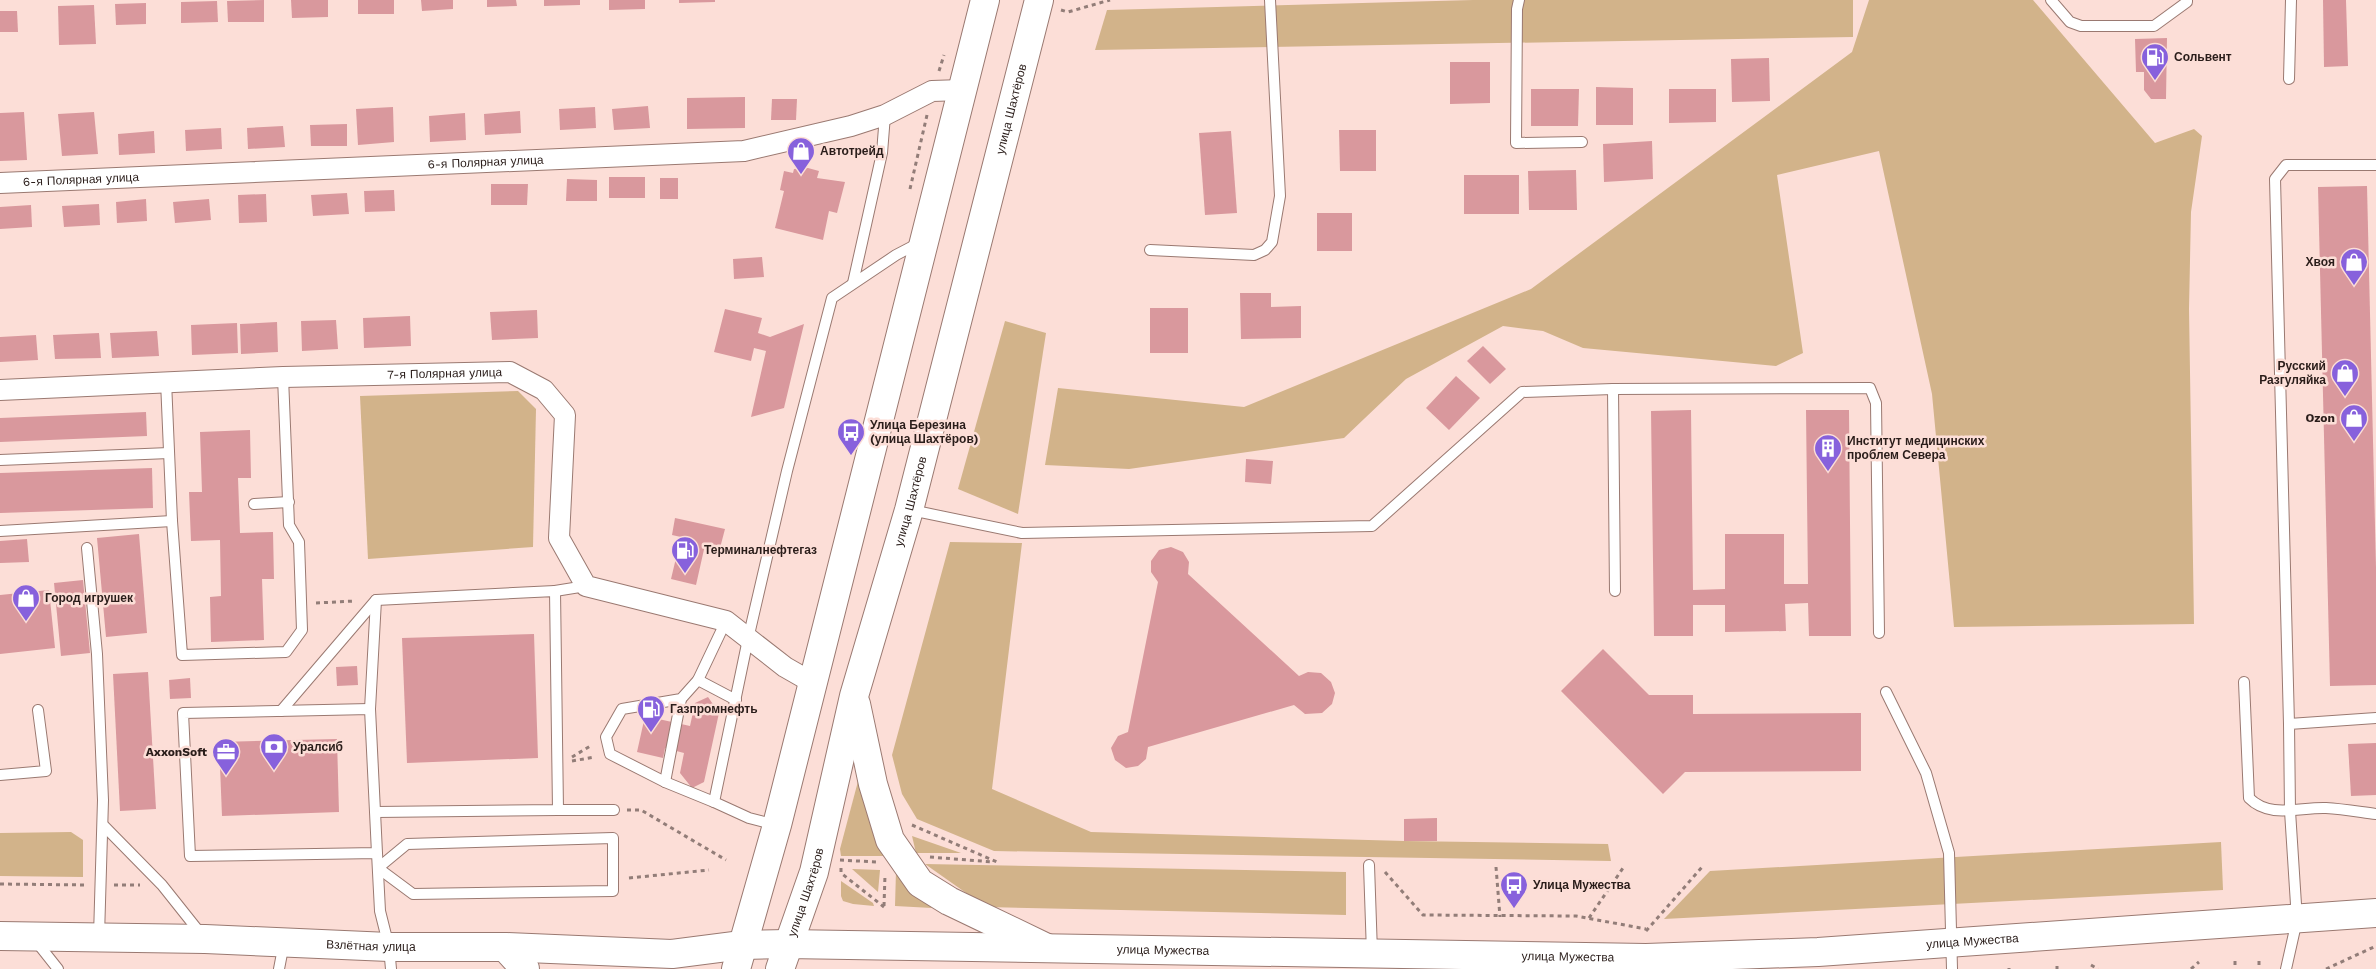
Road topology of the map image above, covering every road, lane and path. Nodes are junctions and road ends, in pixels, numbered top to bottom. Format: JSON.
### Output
{"nodes":[{"id":1,"x":985,"y":0,"type":"edge"},
{"id":2,"x":1039,"y":0,"type":"edge"},
{"id":3,"x":1110,"y":0,"type":"edge"},
{"id":4,"x":1270,"y":0,"type":"edge"},
{"id":5,"x":1519,"y":0,"type":"edge"},
{"id":6,"x":2051,"y":0,"type":"edge"},
{"id":7,"x":2187,"y":0,"type":"edge"},
{"id":8,"x":2291,"y":0,"type":"edge"},
{"id":9,"x":1068,"y":12,"type":"dead end"},
{"id":10,"x":2289,"y":79,"type":"dead end"},
{"id":11,"x":962,"y":90,"type":"junction"},
{"id":12,"x":885,"y":115,"type":"junction"},
{"id":13,"x":1582,"y":142,"type":"dead end"},
{"id":14,"x":2376,"y":165,"type":"edge"},
{"id":15,"x":0,"y":183,"type":"edge"},
{"id":16,"x":924,"y":240,"type":"junction"},
{"id":17,"x":1150,"y":250,"type":"dead end"},
{"id":18,"x":853,"y":283,"type":"junction"},
{"id":19,"x":283,"y":377,"type":"junction"},
{"id":20,"x":166,"y":381,"type":"junction"},
{"id":21,"x":0,"y":390,"type":"edge"},
{"id":22,"x":1613,"y":390,"type":"junction"},
{"id":23,"x":169,"y":453,"type":"junction"},
{"id":24,"x":0,"y":460,"type":"edge"},
{"id":25,"x":288,"y":502,"type":"junction"},
{"id":26,"x":254,"y":504,"type":"dead end"},
{"id":27,"x":909,"y":510,"type":"junction"},
{"id":28,"x":172,"y":521,"type":"junction"},
{"id":29,"x":0,"y":531,"type":"edge"},
{"id":30,"x":87,"y":548,"type":"dead end"},
{"id":31,"x":586,"y":586,"type":"junction"},
{"id":32,"x":1615,"y":591,"type":"dead end"},
{"id":33,"x":555,"y":592,"type":"junction"},
{"id":34,"x":376,"y":600,"type":"junction"},
{"id":35,"x":341,"y":602,"type":"dead end"},
{"id":36,"x":301,"y":604,"type":"junction"},
{"id":37,"x":726,"y":622,"type":"junction"},
{"id":38,"x":1879,"y":633,"type":"dead end"},
{"id":39,"x":748,"y":639,"type":"junction"},
{"id":40,"x":698,"y":680,"type":"junction"},
{"id":41,"x":2244,"y":682,"type":"dead end"},
{"id":42,"x":813,"y":683,"type":"junction"},
{"id":43,"x":1886,"y":692,"type":"dead end"},
{"id":44,"x":854,"y":696,"type":"junction"},
{"id":45,"x":681,"y":698,"type":"junction"},
{"id":46,"x":736,"y":700,"type":"junction"},
{"id":47,"x":370,"y":709,"type":"junction"},
{"id":48,"x":38,"y":710,"type":"dead end"},
{"id":49,"x":281,"y":711,"type":"junction"},
{"id":50,"x":2376,"y":718,"type":"edge"},
{"id":51,"x":2289,"y":724,"type":"junction"},
{"id":52,"x":606,"y":737,"type":"junction"},
{"id":53,"x":610,"y":754,"type":"junction"},
{"id":54,"x":560,"y":762,"type":"junction"},
{"id":55,"x":0,"y":775,"type":"edge"},
{"id":56,"x":665,"y":782,"type":"junction"},
{"id":57,"x":714,"y":802,"type":"junction"},
{"id":58,"x":558,"y":810,"type":"junction"},
{"id":59,"x":614,"y":810,"type":"joint"},
{"id":60,"x":2290,"y":811,"type":"junction"},
{"id":61,"x":376,"y":812,"type":"junction"},
{"id":62,"x":2376,"y":814,"type":"edge"},
{"id":63,"x":777,"y":825,"type":"junction"},
{"id":64,"x":912,"y":825,"type":"dead end"},
{"id":65,"x":104,"y":826,"type":"junction"},
{"id":66,"x":377,"y":853,"type":"junction"},
{"id":67,"x":926,"y":857,"type":"dead end"},
{"id":68,"x":726,"y":860,"type":"dead end"},
{"id":69,"x":885,"y":863,"type":"dead end"},
{"id":70,"x":1374,"y":865,"type":"joint"},
{"id":71,"x":1703,"y":866,"type":"dead end"},
{"id":72,"x":1496,"y":867,"type":"dead end"},
{"id":73,"x":378,"y":868,"type":"junction"},
{"id":74,"x":1623,"y":868,"type":"dead end"},
{"id":75,"x":709,"y":870,"type":"dead end"},
{"id":76,"x":885,"y":872,"type":"dead end"},
{"id":77,"x":613,"y":879,"type":"junction"},
{"id":78,"x":2376,"y":913,"type":"edge"},
{"id":79,"x":1500,"y":917,"type":"junction"},
{"id":80,"x":1589,"y":918,"type":"junction"},
{"id":81,"x":2297,"y":920,"type":"junction"},
{"id":82,"x":0,"y":936,"type":"edge"},
{"id":83,"x":32,"y":936,"type":"junction"},
{"id":84,"x":99,"y":937,"type":"junction"},
{"id":85,"x":205,"y":939,"type":"junction"},
{"id":86,"x":284,"y":942,"type":"junction"},
{"id":87,"x":2376,"y":946,"type":"edge"},
{"id":88,"x":505,"y":948,"type":"junction"},
{"id":89,"x":1047,"y":948,"type":"junction"},
{"id":90,"x":1372,"y":954,"type":"junction"},
{"id":91,"x":1952,"y":956,"type":"edge"},
{"id":92,"x":739,"y":957,"type":"edge"},
{"id":93,"x":784,"y":957,"type":"edge"},
{"id":94,"x":390,"y":958,"type":"edge"},
{"id":95,"x":2235,"y":961,"type":"dead end"},
{"id":96,"x":2259,"y":961,"type":"dead end"},
{"id":97,"x":1447,"y":962,"type":"edge"},
{"id":98,"x":2199,"y":962,"type":"dead end"},
{"id":99,"x":1574,"y":963,"type":"edge"},
{"id":100,"x":2091,"y":966,"type":"dead end"},
{"id":101,"x":58,"y":969,"type":"edge"},
{"id":102,"x":279,"y":969,"type":"edge"},
{"id":103,"x":525,"y":969,"type":"edge"},
{"id":104,"x":2098,"y":969,"type":"edge"},
{"id":105,"x":2191,"y":969,"type":"edge"},
{"id":106,"x":2235,"y":969,"type":"edge"},
{"id":107,"x":2259,"y":969,"type":"edge"},
{"id":108,"x":2286,"y":969,"type":"edge"},
{"id":109,"x":2326,"y":969,"type":"edge"}],
"edges":[{"from":1,"to":11,"type":"main road"},
{"from":2,"to":27,"type":"main road","name":"улица Шахтёров"},
{"from":3,"to":9,"type":"path"},
{"from":4,"to":17,"type":"lane"},
{"from":5,"to":13,"type":"lane"},
{"from":6,"to":7,"type":"lane"},
{"from":8,"to":10,"type":"lane"},
{"from":11,"to":12,"type":"street","name":"6-я Полярная улица"},
{"from":11,"to":16,"type":"main road"},
{"from":12,"to":15,"type":"street","name":"6-я Полярная улица"},
{"from":12,"to":18,"type":"lane"},
{"from":14,"to":51,"type":"lane"},
{"from":16,"to":18,"type":"lane"},
{"from":16,"to":42,"type":"main road"},
{"from":18,"to":39,"type":"lane"},
{"from":19,"to":20,"type":"street","name":"7-я Полярная улица"},
{"from":19,"to":25,"type":"lane"},
{"from":19,"to":31,"type":"street","name":"7-я Полярная улица"},
{"from":20,"to":21,"type":"street","name":"7-я Полярная улица"},
{"from":20,"to":23,"type":"lane"},
{"from":22,"to":27,"type":"lane"},
{"from":22,"to":32,"type":"lane"},
{"from":22,"to":38,"type":"lane"},
{"from":23,"to":24,"type":"lane"},
{"from":23,"to":28,"type":"lane"},
{"from":25,"to":26,"type":"lane"},
{"from":25,"to":36,"type":"lane"},
{"from":27,"to":44,"type":"main road","name":"улица Шахтёров"},
{"from":28,"to":29,"type":"lane"},
{"from":28,"to":36,"type":"lane"},
{"from":30,"to":65,"type":"lane"},
{"from":31,"to":33,"type":"lane"},
{"from":31,"to":37,"type":"street"},
{"from":33,"to":34,"type":"lane"},
{"from":33,"to":54,"type":"lane"},
{"from":34,"to":47,"type":"lane"},
{"from":34,"to":49,"type":"lane"},
{"from":35,"to":36,"type":"path"},
{"from":37,"to":39,"type":"street"},
{"from":37,"to":40,"type":"lane"},
{"from":39,"to":42,"type":"street"},
{"from":39,"to":46,"type":"lane"},
{"from":40,"to":45,"type":"lane"},
{"from":40,"to":46,"type":"lane"},
{"from":41,"to":60,"type":"lane"},
{"from":42,"to":63,"type":"main road"},
{"from":43,"to":91,"type":"lane"},
{"from":44,"to":89,"type":"main road"},
{"from":44,"to":93,"type":"main road","name":"улица Шахтёров"},
{"from":45,"to":52,"type":"lane"},
{"from":45,"to":56,"type":"lane"},
{"from":46,"to":57,"type":"lane"},
{"from":47,"to":49,"type":"lane"},
{"from":47,"to":61,"type":"lane"},
{"from":48,"to":55,"type":"lane"},
{"from":49,"to":66,"type":"lane"},
{"from":50,"to":51,"type":"lane"},
{"from":51,"to":60,"type":"lane"},
{"from":52,"to":53,"type":"lane"},
{"from":52,"to":54,"type":"path"},
{"from":53,"to":54,"type":"path"},
{"from":53,"to":56,"type":"lane"},
{"from":54,"to":58,"type":"lane"},
{"from":56,"to":57,"type":"lane"},
{"from":57,"to":63,"type":"lane"},
{"from":58,"to":59,"type":"lane"},
{"from":58,"to":61,"type":"lane"},
{"from":59,"to":68,"type":"path"},
{"from":60,"to":62,"type":"lane"},
{"from":60,"to":81,"type":"lane"},
{"from":61,"to":66,"type":"lane"},
{"from":63,"to":92,"type":"main road"},
{"from":64,"to":67,"type":"path"},
{"from":65,"to":84,"type":"lane"},
{"from":65,"to":85,"type":"lane"},
{"from":66,"to":73,"type":"lane"},
{"from":69,"to":76,"type":"path"},
{"from":70,"to":79,"type":"path"},
{"from":70,"to":90,"type":"lane"},
{"from":71,"to":80,"type":"path"},
{"from":72,"to":79,"type":"path"},
{"from":73,"to":77,"type":"lane"},
{"from":73,"to":77,"type":"lane"},
{"from":73,"to":94,"type":"lane"},
{"from":74,"to":80,"type":"path"},
{"from":75,"to":77,"type":"path"},
{"from":78,"to":81,"type":"main road","name":"улица Мужества"},
{"from":79,"to":80,"type":"path"},
{"from":81,"to":91,"type":"main road","name":"улица Мужества"},
{"from":81,"to":108,"type":"lane"},
{"from":82,"to":83,"type":"main road","name":"Взлётная улица"},
{"from":83,"to":84,"type":"main road","name":"Взлётная улица"},
{"from":83,"to":101,"type":"lane"},
{"from":84,"to":85,"type":"main road","name":"Взлётная улица"},
{"from":85,"to":86,"type":"main road","name":"Взлётная улица"},
{"from":86,"to":94,"type":"main road","name":"Взлётная улица"},
{"from":86,"to":102,"type":"lane"},
{"from":87,"to":109,"type":"path"},
{"from":88,"to":92,"type":"main road","name":"Взлётная улица"},
{"from":88,"to":94,"type":"main road","name":"Взлётная улица"},
{"from":88,"to":103,"type":"main road"},
{"from":89,"to":90,"type":"main road","name":"улица Мужества"},
{"from":89,"to":93,"type":"main road","name":"улица Мужества"},
{"from":90,"to":97,"type":"main road","name":"улица Мужества"},
{"from":91,"to":99,"type":"main road","name":"улица Мужества"},
{"from":92,"to":93,"type":"main road","name":"улица Мужества"},
{"from":95,"to":106,"type":"path"},
{"from":96,"to":107,"type":"path"},
{"from":97,"to":99,"type":"main road","name":"улица Мужества"},
{"from":98,"to":105,"type":"path"},
{"from":100,"to":104,"type":"path"}]}
